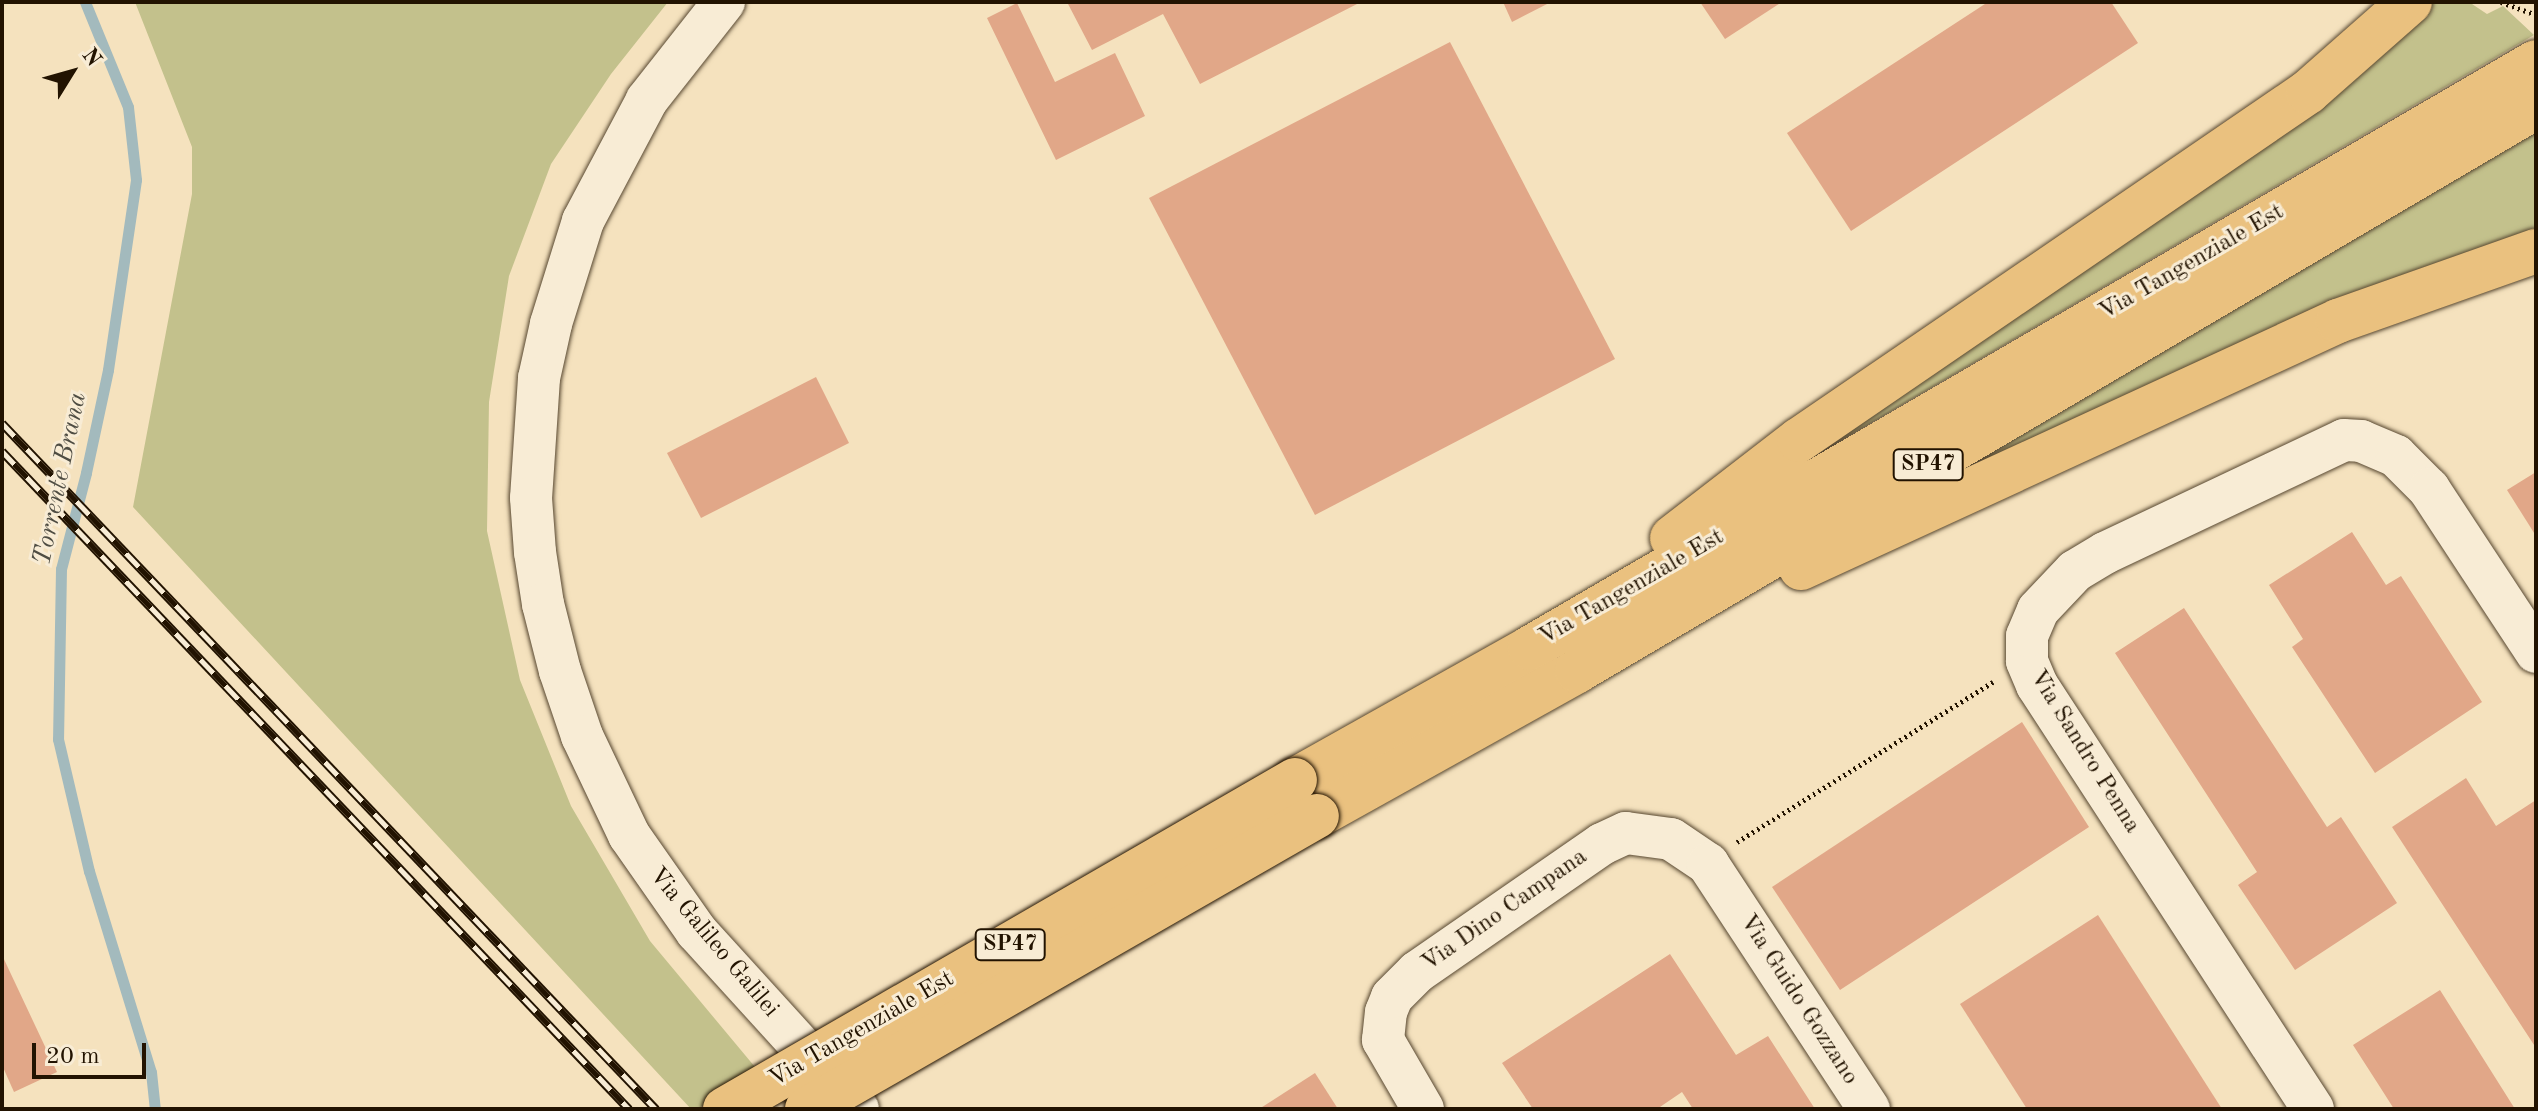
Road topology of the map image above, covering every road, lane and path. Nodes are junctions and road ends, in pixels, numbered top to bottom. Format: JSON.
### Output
{"nodes":[{"id":1,"x":724,"y":2,"type":"edge"},
{"id":2,"x":2410,"y":2,"type":"edge"},
{"id":3,"x":2501,"y":2,"type":"edge"},
{"id":4,"x":2536,"y":15,"type":"edge"},
{"id":5,"x":2536,"y":62,"type":"edge"},
{"id":6,"x":2536,"y":107,"type":"edge"},
{"id":7,"x":2536,"y":251,"type":"edge"},
{"id":8,"x":1530,"y":648,"type":"junction"},
{"id":9,"x":2536,"y":652,"type":"edge"},
{"id":10,"x":2027,"y":661,"type":"junction"},
{"id":11,"x":1577,"y":671,"type":"junction"},
{"id":12,"x":1306,"y":798,"type":"junction"},
{"id":13,"x":1718,"y":878,"type":"junction"},
{"id":14,"x":725,"y":1109,"type":"edge"},
{"id":15,"x":807,"y":1109,"type":"edge"},
{"id":16,"x":858,"y":1109,"type":"edge"},
{"id":17,"x":1423,"y":1109,"type":"edge"},
{"id":18,"x":1869,"y":1109,"type":"edge"},
{"id":19,"x":2313,"y":1109,"type":"edge"}],
"edges":[{"from":1,"to":16,"type":"street","name":"Via Galileo Galilei"},
{"from":2,"to":8,"type":"main road"},
{"from":3,"to":4,"type":"path"},
{"from":5,"to":8,"type":"main road","name":"Via Tangenziale Est","number":"SP47"},
{"from":6,"to":11,"type":"main road","name":"Via Tangenziale Est","number":"SP47"},
{"from":7,"to":11,"type":"main road"},
{"from":8,"to":12,"type":"main road","name":"Via Tangenziale Est","number":"SP47"},
{"from":9,"to":10,"type":"street","name":"Via Sandro Penna"},
{"from":10,"to":13,"type":"path"},
{"from":10,"to":19,"type":"street","name":"Via Sandro Penna"},
{"from":11,"to":12,"type":"main road","name":"Via Tangenziale Est","number":"SP47"},
{"from":12,"to":14,"type":"main road","name":"Via Tangenziale Est","number":"SP47","bridge":true},
{"from":12,"to":15,"type":"main road","name":"Via Tangenziale Est","number":"SP47","bridge":true},
{"from":13,"to":17,"type":"street","name":"Via Dino Campana"},
{"from":13,"to":18,"type":"street","name":"Via Guido Gozzano"}]}
